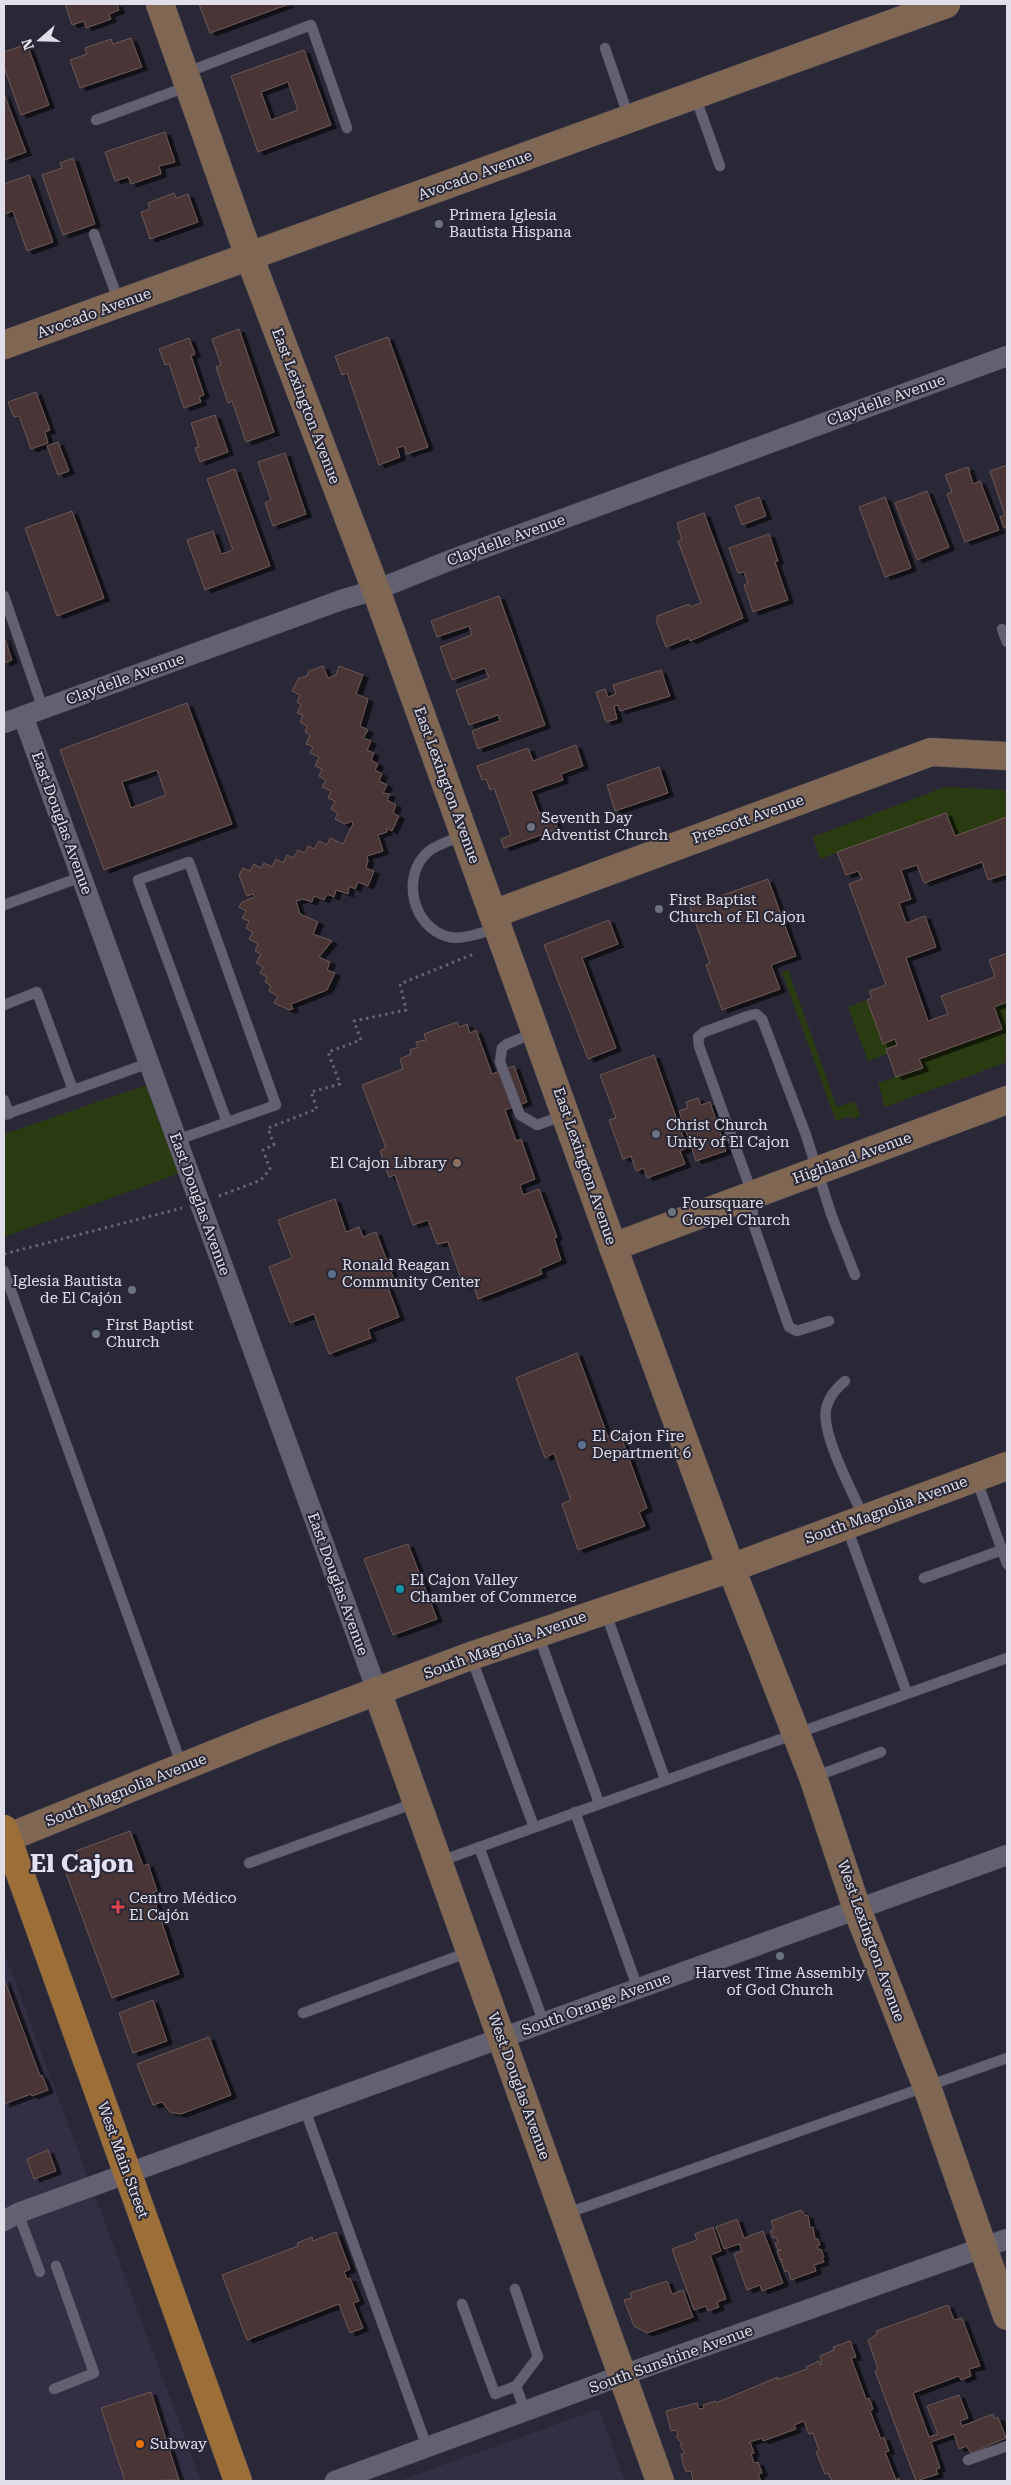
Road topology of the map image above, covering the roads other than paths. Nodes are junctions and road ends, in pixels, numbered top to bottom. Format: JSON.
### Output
{"nodes":[{"id":1,"x":160,"y":4,"type":"edge"},
{"id":2,"x":946,"y":4,"type":"edge"},
{"id":3,"x":605,"y":48,"type":"dead end"},
{"id":4,"x":188,"y":79,"type":"junction"},
{"id":5,"x":694,"y":95,"type":"junction"},
{"id":6,"x":630,"y":119,"type":"junction"},
{"id":7,"x":96,"y":120,"type":"dead end"},
{"id":8,"x":347,"y":128,"type":"dead end"},
{"id":9,"x":720,"y":166,"type":"dead end"},
{"id":10,"x":94,"y":234,"type":"dead end"},
{"id":11,"x":249,"y":256,"type":"junction"},
{"id":12,"x":120,"y":303,"type":"junction"},
{"id":13,"x":4,"y":345,"type":"edge"},
{"id":14,"x":1007,"y":356,"type":"edge"},
{"id":15,"x":376,"y":590,"type":"junction"},
{"id":16,"x":4,"y":596,"type":"edge"},
{"id":17,"x":1002,"y":629,"type":"dead end"},
{"id":18,"x":1007,"y":642,"type":"edge"},
{"id":19,"x":43,"y":709,"type":"junction"},
{"id":20,"x":23,"y":716,"type":"junction"},
{"id":21,"x":4,"y":723,"type":"edge"},
{"id":22,"x":1007,"y":756,"type":"edge"},
{"id":23,"x":464,"y":834,"type":"junction"},
{"id":24,"x":82,"y":877,"type":"junction"},
{"id":25,"x":4,"y":905,"type":"edge"},
{"id":26,"x":496,"y":921,"type":"junction"},
{"id":27,"x":4,"y":1004,"type":"edge"},
{"id":28,"x":537,"y":1032,"type":"junction"},
{"id":29,"x":149,"y":1063,"type":"junction"},
{"id":30,"x":73,"y":1090,"type":"junction"},
{"id":31,"x":4,"y":1100,"type":"edge"},
{"id":32,"x":1007,"y":1100,"type":"edge"},
{"id":33,"x":6,"y":1114,"type":"edge"},
{"id":34,"x":567,"y":1114,"type":"junction"},
{"id":35,"x":227,"y":1122,"type":"junction"},
{"id":36,"x":176,"y":1140,"type":"junction"},
{"id":37,"x":819,"y":1171,"type":"junction"},
{"id":38,"x":752,"y":1193,"type":"junction"},
{"id":39,"x":613,"y":1247,"type":"junction"},
{"id":40,"x":4,"y":1271,"type":"edge"},
{"id":41,"x":854,"y":1275,"type":"dead end"},
{"id":42,"x":828,"y":1321,"type":"dead end"},
{"id":43,"x":845,"y":1381,"type":"dead end"},
{"id":44,"x":1007,"y":1466,"type":"edge"},
{"id":45,"x":976,"y":1477,"type":"junction"},
{"id":46,"x":855,"y":1521,"type":"junction"},
{"id":47,"x":1002,"y":1550,"type":"junction"},
{"id":48,"x":1007,"y":1564,"type":"edge"},
{"id":49,"x":732,"y":1568,"type":"junction"},
{"id":50,"x":924,"y":1578,"type":"dead end"},
{"id":51,"x":604,"y":1610,"type":"junction"},
{"id":52,"x":537,"y":1633,"type":"junction"},
{"id":53,"x":470,"y":1656,"type":"junction"},
{"id":54,"x":1007,"y":1658,"type":"edge"},
{"id":55,"x":377,"y":1691,"type":"junction"},
{"id":56,"x":907,"y":1693,"type":"junction"},
{"id":57,"x":797,"y":1735,"type":"junction"},
{"id":58,"x":881,"y":1752,"type":"dead end"},
{"id":59,"x":182,"y":1767,"type":"junction"},
{"id":60,"x":813,"y":1777,"type":"junction"},
{"id":61,"x":665,"y":1780,"type":"junction"},
{"id":62,"x":416,"y":1803,"type":"junction"},
{"id":63,"x":599,"y":1803,"type":"junction"},
{"id":64,"x":575,"y":1812,"type":"junction"},
{"id":65,"x":534,"y":1827,"type":"junction"},
{"id":66,"x":5,"y":1837,"type":"edge"},
{"id":67,"x":479,"y":1847,"type":"junction"},
{"id":68,"x":1007,"y":1855,"type":"edge"},
{"id":69,"x":438,"y":1862,"type":"junction"},
{"id":70,"x":249,"y":1863,"type":"dead end"},
{"id":71,"x":857,"y":1909,"type":"junction"},
{"id":72,"x":470,"y":1952,"type":"junction"},
{"id":73,"x":638,"y":1988,"type":"junction"},
{"id":74,"x":303,"y":2013,"type":"dead end"},
{"id":75,"x":544,"y":2023,"type":"junction"},
{"id":76,"x":502,"y":2038,"type":"junction"},
{"id":77,"x":1007,"y":2058,"type":"edge"},
{"id":78,"x":926,"y":2088,"type":"junction"},
{"id":79,"x":305,"y":2110,"type":"junction"},
{"id":80,"x":128,"y":2175,"type":"junction"},
{"id":81,"x":564,"y":2214,"type":"junction"},
{"id":82,"x":11,"y":2217,"type":"edge"},
{"id":83,"x":1007,"y":2239,"type":"edge"},
{"id":84,"x":982,"y":2248,"type":"junction"},
{"id":85,"x":56,"y":2266,"type":"dead end"},
{"id":86,"x":40,"y":2272,"type":"dead end"},
{"id":87,"x":515,"y":2289,"type":"dead end"},
{"id":88,"x":462,"y":2304,"type":"dead end"},
{"id":89,"x":1007,"y":2316,"type":"edge"},
{"id":90,"x":623,"y":2375,"type":"junction"},
{"id":91,"x":516,"y":2386,"type":"junction"},
{"id":92,"x":54,"y":2389,"type":"dead end"},
{"id":93,"x":525,"y":2411,"type":"junction"},
{"id":94,"x":1007,"y":2446,"type":"edge"},
{"id":95,"x":427,"y":2447,"type":"junction"},
{"id":96,"x":968,"y":2460,"type":"dead end"},
{"id":97,"x":238,"y":2481,"type":"edge"},
{"id":98,"x":335,"y":2481,"type":"edge"},
{"id":99,"x":660,"y":2481,"type":"edge"}],
"edges":[{"from":1,"to":4,"type":"street","name":"East Lexington Avenue"},
{"from":2,"to":5,"type":"street","name":"Avocado Avenue"},
{"from":3,"to":6,"type":"lane"},
{"from":4,"to":7,"type":"lane"},
{"from":4,"to":8,"type":"lane"},
{"from":4,"to":11,"type":"street","name":"East Lexington Avenue"},
{"from":5,"to":6,"type":"street","name":"Avocado Avenue"},
{"from":5,"to":9,"type":"lane"},
{"from":6,"to":11,"type":"street","name":"Avocado Avenue"},
{"from":10,"to":12,"type":"lane"},
{"from":11,"to":12,"type":"street","name":"Avocado Avenue"},
{"from":11,"to":15,"type":"street","name":"East Lexington Avenue"},
{"from":12,"to":13,"type":"street","name":"Avocado Avenue"},
{"from":14,"to":15,"type":"street","name":"Claydelle Avenue"},
{"from":15,"to":19,"type":"street","name":"Claydelle Avenue"},
{"from":15,"to":23,"type":"street","name":"East Lexington Avenue"},
{"from":16,"to":19,"type":"lane"},
{"from":17,"to":18,"type":"lane"},
{"from":19,"to":20,"type":"street","name":"Claydelle Avenue"},
{"from":20,"to":21,"type":"street","name":"Claydelle Avenue"},
{"from":20,"to":24,"type":"street","name":"East Douglas Avenue"},
{"from":22,"to":26,"type":"street","name":"Prescott Avenue"},
{"from":23,"to":26,"type":"street","name":"East Lexington Avenue"},
{"from":23,"to":26,"type":"lane"},
{"from":24,"to":25,"type":"lane"},
{"from":24,"to":29,"type":"street","name":"East Douglas Avenue"},
{"from":26,"to":28,"type":"street","name":"East Lexington Avenue"},
{"from":27,"to":30,"type":"lane"},
{"from":28,"to":34,"type":"street","name":"East Lexington Avenue"},
{"from":28,"to":34,"type":"lane"},
{"from":29,"to":30,"type":"lane"},
{"from":29,"to":36,"type":"street","name":"East Douglas Avenue"},
{"from":30,"to":33,"type":"lane"},
{"from":31,"to":33,"type":"lane"},
{"from":32,"to":37,"type":"street","name":"Highland Avenue"},
{"from":34,"to":39,"type":"street","name":"East Lexington Avenue"},
{"from":35,"to":35,"type":"lane"},
{"from":35,"to":36,"type":"lane"},
{"from":36,"to":55,"type":"street","name":"East Douglas Avenue"},
{"from":37,"to":38,"type":"street","name":"Highland Avenue"},
{"from":37,"to":38,"type":"lane"},
{"from":37,"to":41,"type":"lane"},
{"from":38,"to":39,"type":"street","name":"Highland Avenue"},
{"from":38,"to":42,"type":"lane"},
{"from":39,"to":49,"type":"street","name":"East Lexington Avenue"},
{"from":40,"to":59,"type":"lane"},
{"from":43,"to":46,"type":"lane"},
{"from":44,"to":45,"type":"street","name":"South Magnolia Avenue"},
{"from":45,"to":46,"type":"street","name":"South Magnolia Avenue"},
{"from":45,"to":47,"type":"lane"},
{"from":46,"to":49,"type":"street","name":"South Magnolia Avenue"},
{"from":46,"to":56,"type":"lane"},
{"from":47,"to":48,"type":"lane"},
{"from":47,"to":50,"type":"lane"},
{"from":49,"to":51,"type":"street","name":"South Magnolia Avenue"},
{"from":49,"to":57,"type":"street","name":"West Lexington Avenue"},
{"from":51,"to":52,"type":"street","name":"South Magnolia Avenue"},
{"from":51,"to":61,"type":"lane"},
{"from":52,"to":53,"type":"street","name":"South Magnolia Avenue"},
{"from":52,"to":63,"type":"lane"},
{"from":53,"to":55,"type":"street","name":"South Magnolia Avenue"},
{"from":53,"to":65,"type":"lane"},
{"from":54,"to":56,"type":"lane"},
{"from":55,"to":59,"type":"street","name":"South Magnolia Avenue"},
{"from":55,"to":62,"type":"street","name":"West Douglas Avenue"},
{"from":56,"to":57,"type":"lane"},
{"from":57,"to":60,"type":"street","name":"West Lexington Avenue"},
{"from":57,"to":61,"type":"lane"},
{"from":58,"to":60,"type":"lane"},
{"from":59,"to":66,"type":"street","name":"South Magnolia Avenue"},
{"from":60,"to":71,"type":"street","name":"West Lexington Avenue"},
{"from":61,"to":63,"type":"lane"},
{"from":62,"to":69,"type":"street","name":"West Douglas Avenue"},
{"from":62,"to":70,"type":"lane"},
{"from":63,"to":64,"type":"lane"},
{"from":64,"to":65,"type":"lane"},
{"from":64,"to":73,"type":"lane"},
{"from":65,"to":67,"type":"lane"},
{"from":66,"to":80,"type":"main road","name":"West Main Street"},
{"from":67,"to":69,"type":"lane"},
{"from":67,"to":75,"type":"lane"},
{"from":68,"to":71,"type":"street","name":"South Orange Avenue"},
{"from":69,"to":72,"type":"street","name":"West Douglas Avenue"},
{"from":71,"to":73,"type":"street","name":"South Orange Avenue"},
{"from":71,"to":78,"type":"street","name":"West Lexington Avenue"},
{"from":72,"to":74,"type":"lane"},
{"from":72,"to":76,"type":"street","name":"West Douglas Avenue"},
{"from":73,"to":75,"type":"street","name":"South Orange Avenue"},
{"from":75,"to":76,"type":"street","name":"South Orange Avenue"},
{"from":76,"to":79,"type":"street","name":"South Orange Avenue"},
{"from":76,"to":81,"type":"street","name":"West Douglas Avenue"},
{"from":77,"to":78,"type":"lane"},
{"from":78,"to":81,"type":"lane"},
{"from":78,"to":84,"type":"street","name":"West Lexington Avenue"},
{"from":79,"to":80,"type":"street","name":"South Orange Avenue"},
{"from":79,"to":95,"type":"lane"},
{"from":80,"to":82,"type":"street","name":"South Orange Avenue"},
{"from":80,"to":97,"type":"main road","name":"West Main Street"},
{"from":81,"to":90,"type":"street","name":"West Douglas Avenue"},
{"from":82,"to":86,"type":"lane"},
{"from":83,"to":84,"type":"street","name":"South Sunshine Avenue"},
{"from":84,"to":89,"type":"street","name":"West Lexington Avenue"},
{"from":84,"to":90,"type":"street","name":"South Sunshine Avenue"},
{"from":85,"to":92,"type":"lane"},
{"from":87,"to":91,"type":"lane"},
{"from":88,"to":91,"type":"lane"},
{"from":90,"to":93,"type":"street","name":"South Sunshine Avenue"},
{"from":90,"to":99,"type":"street","name":"West Douglas Avenue"},
{"from":91,"to":93,"type":"lane"},
{"from":93,"to":95,"type":"street","name":"South Sunshine Avenue"},
{"from":94,"to":96,"type":"lane"},
{"from":95,"to":98,"type":"street","name":"South Sunshine Avenue"}]}
